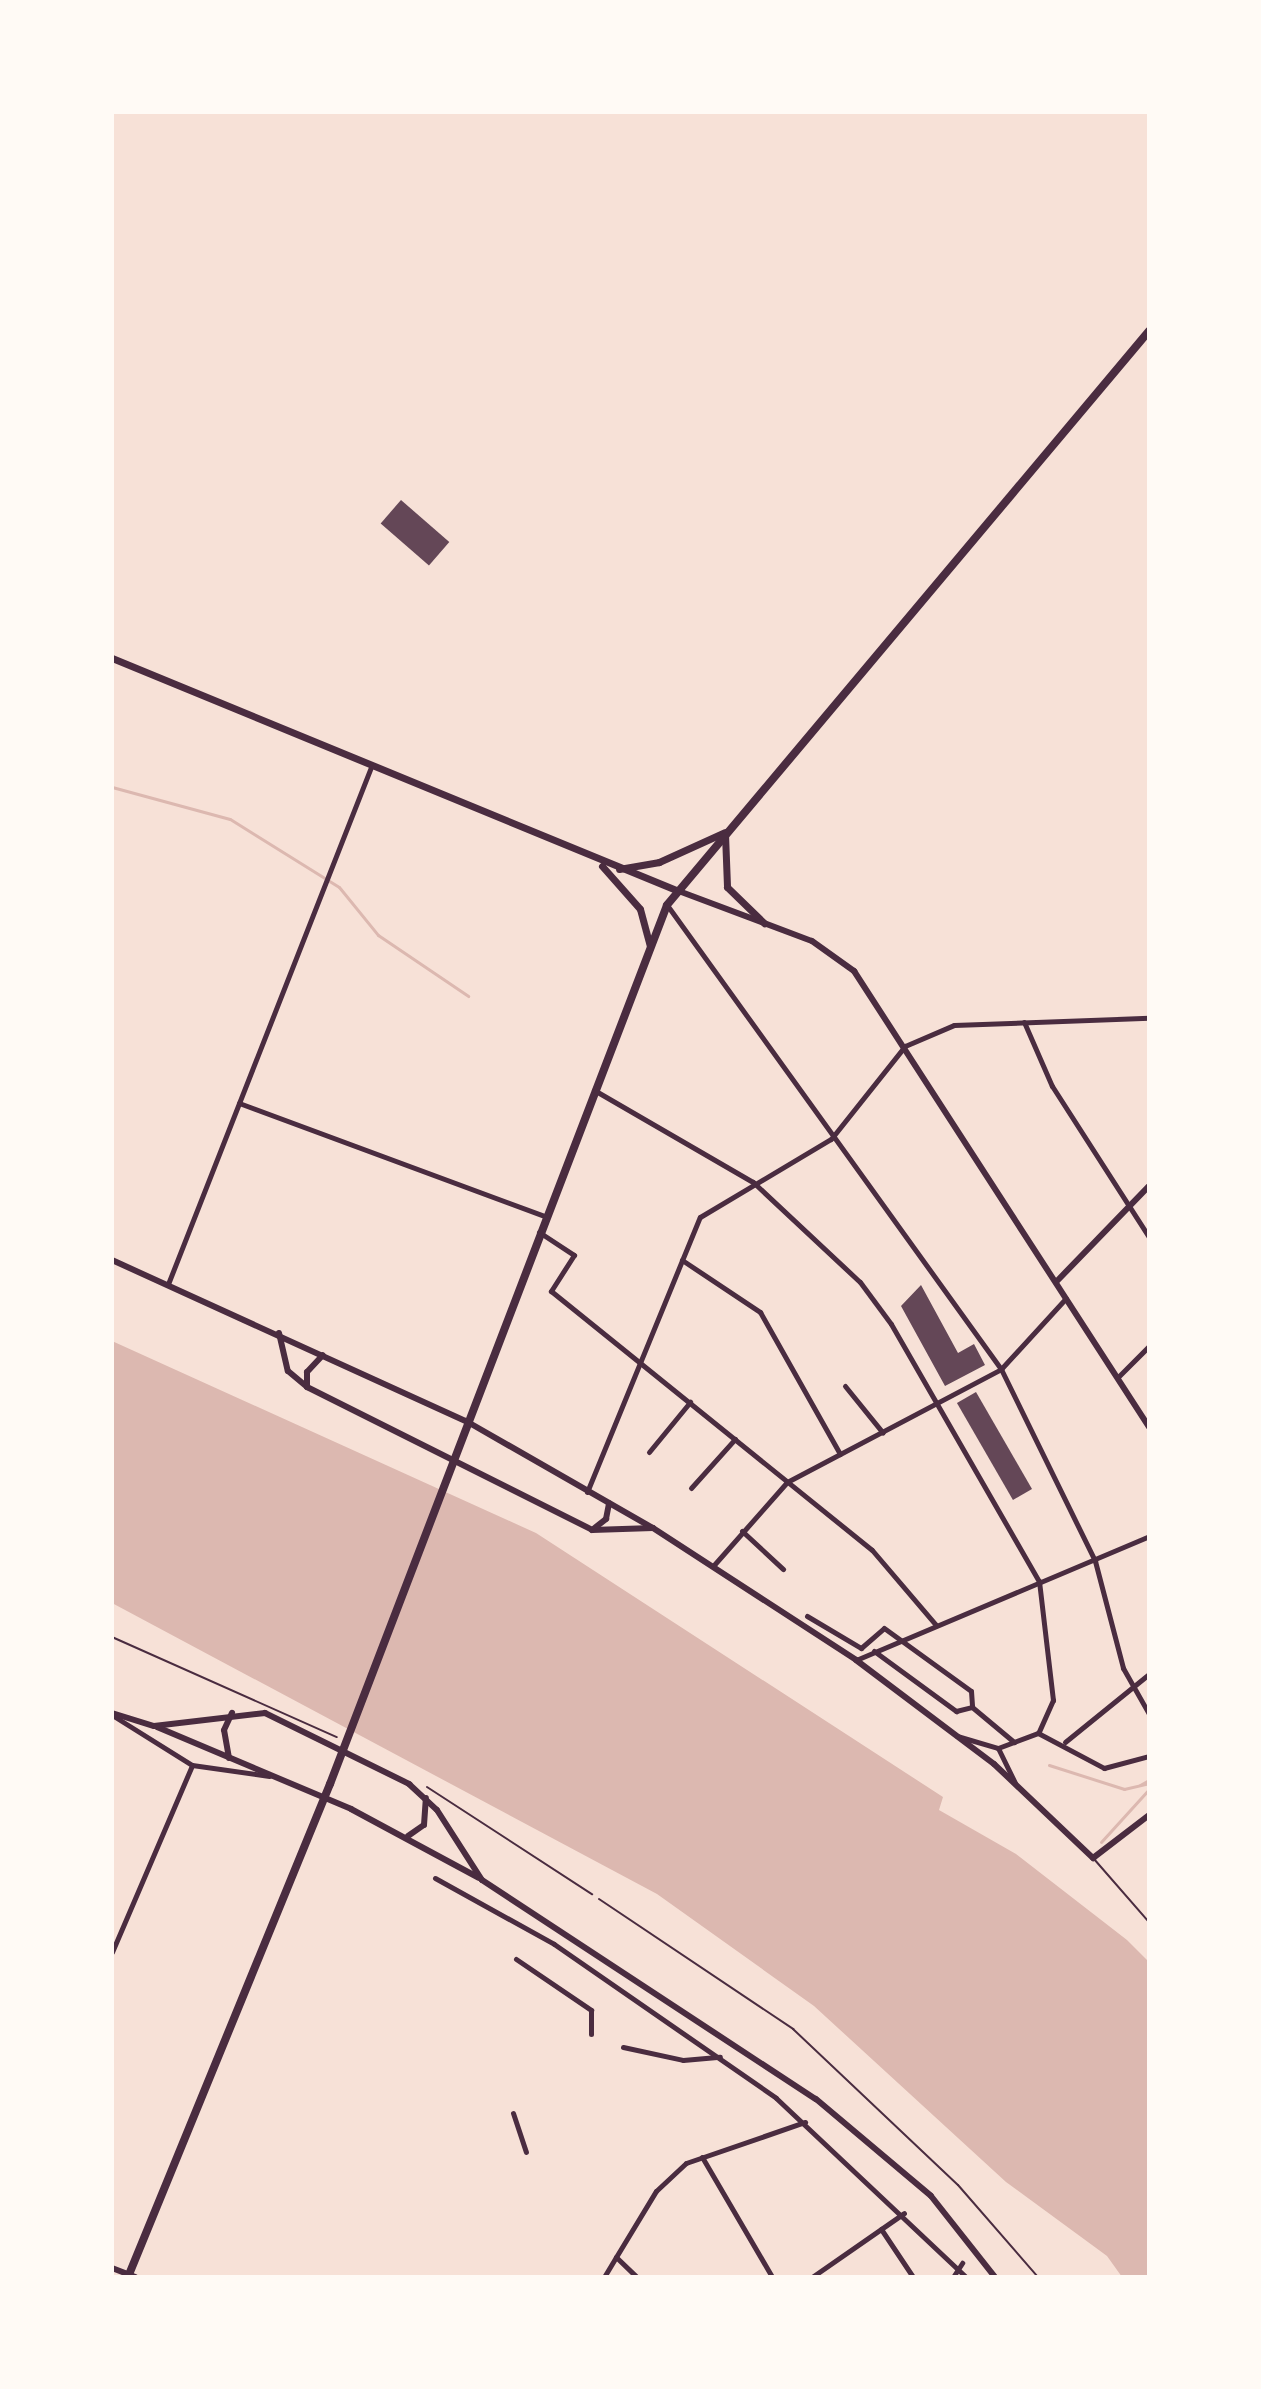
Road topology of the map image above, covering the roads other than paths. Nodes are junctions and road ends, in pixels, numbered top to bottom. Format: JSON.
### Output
{"nodes":[{"id":1,"x":1149,"y":331,"type":"edge"},
{"id":2,"x":1145,"y":343,"type":"edge"},
{"id":3,"x":112,"y":658,"type":"edge"},
{"id":4,"x":371,"y":767,"type":"junction"},
{"id":5,"x":725,"y":832,"type":"junction"},
{"id":6,"x":600,"y":864,"type":"junction"},
{"id":7,"x":615,"y":869,"type":"junction"},
{"id":8,"x":676,"y":890,"type":"junction"},
{"id":9,"x":667,"y":905,"type":"junction"},
{"id":10,"x":764,"y":923,"type":"junction"},
{"id":11,"x":650,"y":947,"type":"junction"},
{"id":12,"x":1149,"y":1018,"type":"edge"},
{"id":13,"x":1024,"y":1022,"type":"junction"},
{"id":14,"x":905,"y":1046,"type":"junction"},
{"id":15,"x":594,"y":1089,"type":"junction"},
{"id":16,"x":239,"y":1103,"type":"junction"},
{"id":17,"x":831,"y":1139,"type":"junction"},
{"id":18,"x":753,"y":1182,"type":"junction"},
{"id":19,"x":1149,"y":1186,"type":"edge"},
{"id":20,"x":1128,"y":1207,"type":"junction"},
{"id":21,"x":545,"y":1216,"type":"junction"},
{"id":22,"x":539,"y":1232,"type":"junction"},
{"id":23,"x":1149,"y":1237,"type":"edge"},
{"id":24,"x":112,"y":1260,"type":"edge"},
{"id":25,"x":682,"y":1260,"type":"junction"},
{"id":26,"x":1057,"y":1281,"type":"junction"},
{"id":27,"x":168,"y":1284,"type":"junction"},
{"id":28,"x":1067,"y":1297,"type":"junction"},
{"id":29,"x":279,"y":1333,"type":"junction"},
{"id":30,"x":1149,"y":1346,"type":"edge"},
{"id":31,"x":323,"y":1355,"type":"junction"},
{"id":32,"x":640,"y":1361,"type":"junction"},
{"id":33,"x":1001,"y":1369,"type":"junction"},
{"id":34,"x":1118,"y":1377,"type":"junction"},
{"id":35,"x":845,"y":1386,"type":"dead end"},
{"id":36,"x":307,"y":1387,"type":"junction"},
{"id":37,"x":690,"y":1402,"type":"junction"},
{"id":38,"x":938,"y":1405,"type":"junction"},
{"id":39,"x":466,"y":1421,"type":"junction"},
{"id":40,"x":1149,"y":1427,"type":"edge"},
{"id":41,"x":883,"y":1433,"type":"junction"},
{"id":42,"x":735,"y":1439,"type":"junction"},
{"id":43,"x":649,"y":1452,"type":"dead end"},
{"id":44,"x":840,"y":1454,"type":"junction"},
{"id":45,"x":787,"y":1482,"type":"junction"},
{"id":46,"x":691,"y":1488,"type":"dead end"},
{"id":47,"x":587,"y":1492,"type":"junction"},
{"id":48,"x":609,"y":1503,"type":"junction"},
{"id":49,"x":653,"y":1528,"type":"junction"},
{"id":50,"x":592,"y":1530,"type":"junction"},
{"id":51,"x":742,"y":1531,"type":"junction"},
{"id":52,"x":1149,"y":1536,"type":"edge"},
{"id":53,"x":1095,"y":1561,"type":"junction"},
{"id":54,"x":713,"y":1566,"type":"junction"},
{"id":55,"x":783,"y":1569,"type":"dead end"},
{"id":56,"x":1039,"y":1581,"type":"junction"},
{"id":57,"x":807,"y":1616,"type":"dead end"},
{"id":58,"x":936,"y":1625,"type":"junction"},
{"id":59,"x":900,"y":1640,"type":"junction"},
{"id":60,"x":874,"y":1651,"type":"junction"},
{"id":61,"x":856,"y":1660,"type":"junction"},
{"id":62,"x":1149,"y":1674,"type":"edge"},
{"id":63,"x":1132,"y":1689,"type":"junction"},
{"id":64,"x":972,"y":1707,"type":"junction"},
{"id":65,"x":232,"y":1713,"type":"junction"},
{"id":66,"x":112,"y":1714,"type":"edge"},
{"id":67,"x":1149,"y":1714,"type":"edge"},
{"id":68,"x":154,"y":1726,"type":"junction"},
{"id":69,"x":1038,"y":1733,"type":"junction"},
{"id":70,"x":956,"y":1736,"type":"junction"},
{"id":71,"x":1014,"y":1742,"type":"junction"},
{"id":72,"x":1065,"y":1742,"type":"junction"},
{"id":73,"x":998,"y":1748,"type":"junction"},
{"id":74,"x":1149,"y":1756,"type":"edge"},
{"id":75,"x":229,"y":1758,"type":"junction"},
{"id":76,"x":192,"y":1765,"type":"junction"},
{"id":77,"x":270,"y":1776,"type":"junction"},
{"id":78,"x":1017,"y":1786,"type":"junction"},
{"id":79,"x":426,"y":1798,"type":"junction"},
{"id":80,"x":324,"y":1799,"type":"junction"},
{"id":81,"x":1149,"y":1815,"type":"edge"},
{"id":82,"x":408,"y":1836,"type":"junction"},
{"id":83,"x":1093,"y":1858,"type":"junction"},
{"id":84,"x":435,"y":1878,"type":"dead end"},
{"id":85,"x":482,"y":1880,"type":"junction"},
{"id":86,"x":599,"y":1899,"type":"dead end"},
{"id":87,"x":1149,"y":1922,"type":"edge"},
{"id":88,"x":112,"y":1952,"type":"edge"},
{"id":89,"x":516,"y":1959,"type":"dead end"},
{"id":90,"x":591,"y":2034,"type":"dead end"},
{"id":91,"x":623,"y":2047,"type":"dead end"},
{"id":92,"x":721,"y":2057,"type":"junction"},
{"id":93,"x":513,"y":2113,"type":"dead end"},
{"id":94,"x":805,"y":2122,"type":"junction"},
{"id":95,"x":526,"y":2152,"type":"dead end"},
{"id":96,"x":702,"y":2157,"type":"junction"},
{"id":97,"x":904,"y":2213,"type":"junction"},
{"id":98,"x":881,"y":2229,"type":"junction"},
{"id":99,"x":616,"y":2257,"type":"junction"},
{"id":100,"x":962,"y":2263,"type":"dead end"},
{"id":101,"x":112,"y":2268,"type":"edge"},
{"id":102,"x":957,"y":2270,"type":"junction"},
{"id":103,"x":130,"y":2276,"type":"edge"},
{"id":104,"x":814,"y":2276,"type":"edge"},
{"id":105,"x":604,"y":2277,"type":"edge"},
{"id":106,"x":637,"y":2277,"type":"edge"},
{"id":107,"x":772,"y":2277,"type":"edge"},
{"id":108,"x":913,"y":2277,"type":"edge"},
{"id":109,"x":953,"y":2277,"type":"edge"},
{"id":110,"x":966,"y":2277,"type":"edge"},
{"id":111,"x":995,"y":2277,"type":"edge"},
{"id":112,"x":1038,"y":2277,"type":"edge"}],
"edges":[{"from":1,"to":2,"type":"main road"},
{"from":2,"to":5,"type":"main road"},
{"from":3,"to":4,"type":"main road"},
{"from":4,"to":6,"type":"main road"},
{"from":4,"to":16,"type":"street"},
{"from":5,"to":7,"type":"main road"},
{"from":5,"to":8,"type":"main road"},
{"from":5,"to":10,"type":"main road"},
{"from":6,"to":7,"type":"main road"},
{"from":6,"to":11,"type":"main road"},
{"from":7,"to":8,"type":"main road"},
{"from":8,"to":9,"type":"main road"},
{"from":8,"to":10,"type":"street"},
{"from":9,"to":11,"type":"main road"},
{"from":9,"to":17,"type":"street"},
{"from":10,"to":14,"type":"street"},
{"from":11,"to":15,"type":"main road"},
{"from":12,"to":13,"type":"street"},
{"from":13,"to":14,"type":"street"},
{"from":13,"to":20,"type":"street"},
{"from":14,"to":17,"type":"street"},
{"from":14,"to":26,"type":"street"},
{"from":15,"to":18,"type":"street"},
{"from":15,"to":21,"type":"main road"},
{"from":16,"to":21,"type":"street"},
{"from":16,"to":27,"type":"street"},
{"from":17,"to":18,"type":"street"},
{"from":17,"to":33,"type":"street"},
{"from":18,"to":25,"type":"street"},
{"from":18,"to":38,"type":"street"},
{"from":19,"to":20,"type":"street"},
{"from":20,"to":23,"type":"street"},
{"from":20,"to":26,"type":"street"},
{"from":21,"to":22,"type":"main road"},
{"from":22,"to":32,"type":"street"},
{"from":22,"to":39,"type":"main road"},
{"from":24,"to":27,"type":"street"},
{"from":25,"to":32,"type":"street"},
{"from":25,"to":44,"type":"street"},
{"from":26,"to":28,"type":"street"},
{"from":27,"to":29,"type":"street"},
{"from":28,"to":33,"type":"street"},
{"from":28,"to":34,"type":"street"},
{"from":29,"to":31,"type":"street"},
{"from":29,"to":36,"type":"street"},
{"from":30,"to":34,"type":"street"},
{"from":31,"to":36,"type":"street"},
{"from":31,"to":39,"type":"street"},
{"from":32,"to":37,"type":"street"},
{"from":32,"to":47,"type":"street"},
{"from":33,"to":38,"type":"street"},
{"from":33,"to":53,"type":"street"},
{"from":34,"to":40,"type":"street"},
{"from":35,"to":41,"type":"street"},
{"from":36,"to":50,"type":"street"},
{"from":37,"to":42,"type":"street"},
{"from":37,"to":43,"type":"street"},
{"from":38,"to":41,"type":"street"},
{"from":38,"to":56,"type":"street"},
{"from":39,"to":47,"type":"street"},
{"from":39,"to":80,"type":"main road"},
{"from":41,"to":44,"type":"street"},
{"from":42,"to":45,"type":"street"},
{"from":42,"to":46,"type":"street"},
{"from":44,"to":45,"type":"street"},
{"from":45,"to":51,"type":"street"},
{"from":45,"to":58,"type":"street"},
{"from":47,"to":48,"type":"street"},
{"from":48,"to":49,"type":"street"},
{"from":48,"to":50,"type":"street"},
{"from":49,"to":50,"type":"street"},
{"from":49,"to":54,"type":"street"},
{"from":51,"to":54,"type":"street"},
{"from":51,"to":55,"type":"street"},
{"from":52,"to":53,"type":"street"},
{"from":53,"to":56,"type":"street"},
{"from":53,"to":63,"type":"street"},
{"from":54,"to":61,"type":"street"},
{"from":56,"to":58,"type":"street"},
{"from":56,"to":69,"type":"street"},
{"from":57,"to":59,"type":"street"},
{"from":58,"to":59,"type":"street"},
{"from":59,"to":60,"type":"street"},
{"from":59,"to":64,"type":"street"},
{"from":60,"to":61,"type":"street"},
{"from":60,"to":64,"type":"street"},
{"from":61,"to":70,"type":"street"},
{"from":62,"to":63,"type":"street"},
{"from":63,"to":67,"type":"street"},
{"from":63,"to":72,"type":"street"},
{"from":64,"to":71,"type":"street"},
{"from":65,"to":68,"type":"street"},
{"from":65,"to":75,"type":"street"},
{"from":65,"to":79,"type":"street"},
{"from":66,"to":68,"type":"street"},
{"from":66,"to":76,"type":"street"},
{"from":68,"to":75,"type":"street"},
{"from":69,"to":71,"type":"street"},
{"from":69,"to":72,"type":"street"},
{"from":70,"to":73,"type":"street"},
{"from":70,"to":78,"type":"street"},
{"from":71,"to":73,"type":"street"},
{"from":72,"to":74,"type":"street"},
{"from":73,"to":78,"type":"street"},
{"from":75,"to":77,"type":"street"},
{"from":76,"to":77,"type":"street"},
{"from":76,"to":88,"type":"street"},
{"from":77,"to":80,"type":"street"},
{"from":78,"to":83,"type":"street"},
{"from":79,"to":82,"type":"street"},
{"from":79,"to":85,"type":"street"},
{"from":80,"to":82,"type":"street"},
{"from":80,"to":103,"type":"main road"},
{"from":81,"to":83,"type":"street"},
{"from":82,"to":85,"type":"street"},
{"from":83,"to":87,"type":"lane"},
{"from":84,"to":92,"type":"street"},
{"from":85,"to":111,"type":"street"},
{"from":86,"to":112,"type":"lane"},
{"from":89,"to":90,"type":"street"},
{"from":91,"to":92,"type":"street"},
{"from":92,"to":94,"type":"street"},
{"from":93,"to":95,"type":"street"},
{"from":94,"to":96,"type":"street"},
{"from":94,"to":97,"type":"street"},
{"from":96,"to":99,"type":"street"},
{"from":96,"to":107,"type":"street"},
{"from":97,"to":98,"type":"street"},
{"from":97,"to":102,"type":"street"},
{"from":98,"to":104,"type":"street"},
{"from":98,"to":108,"type":"street"},
{"from":99,"to":105,"type":"street"},
{"from":99,"to":106,"type":"street"},
{"from":100,"to":102,"type":"street"},
{"from":101,"to":103,"type":"street"},
{"from":102,"to":109,"type":"street"},
{"from":102,"to":110,"type":"street"}]}
